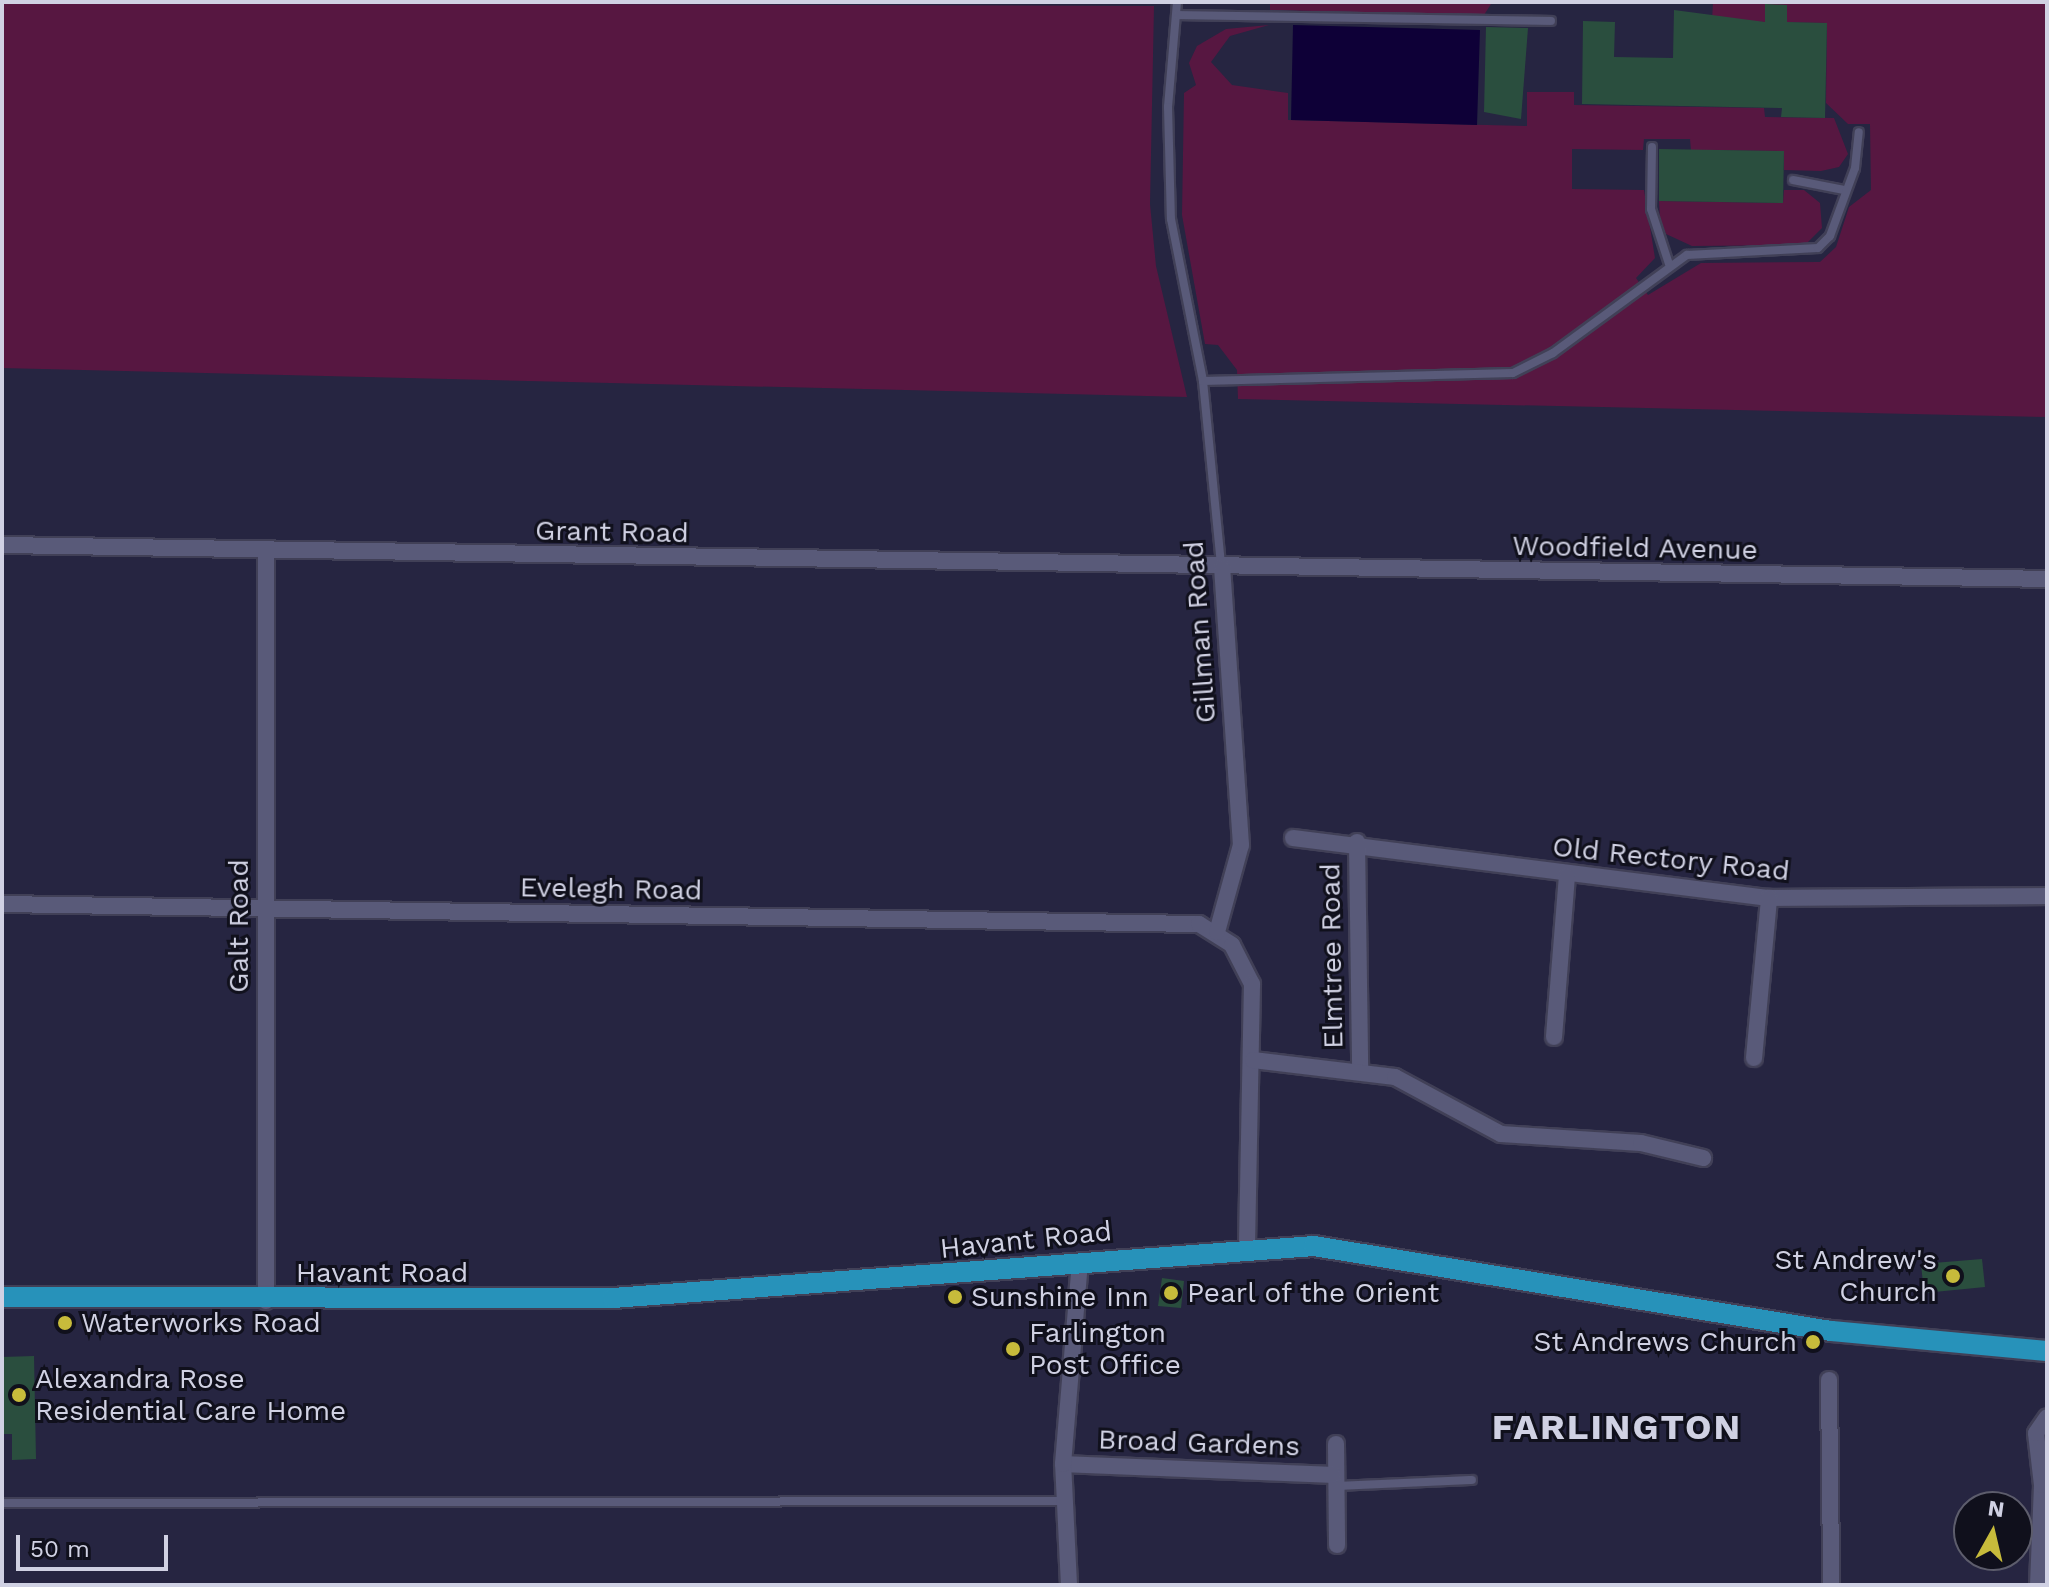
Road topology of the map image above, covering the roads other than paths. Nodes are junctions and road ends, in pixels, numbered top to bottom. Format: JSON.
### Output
{"nodes":[{"id":1,"x":1177,"y":2,"type":"edge"},
{"id":2,"x":1178,"y":15,"type":"junction"},
{"id":3,"x":1551,"y":21,"type":"dead end"},
{"id":4,"x":1859,"y":132,"type":"dead end"},
{"id":5,"x":1652,"y":147,"type":"dead end"},
{"id":6,"x":1793,"y":180,"type":"dead end"},
{"id":7,"x":1844,"y":190,"type":"junction"},
{"id":8,"x":1669,"y":264,"type":"junction"},
{"id":9,"x":1203,"y":381,"type":"junction"},
{"id":10,"x":2,"y":545,"type":"edge"},
{"id":11,"x":266,"y":551,"type":"junction"},
{"id":12,"x":1222,"y":569,"type":"junction"},
{"id":13,"x":2047,"y":579,"type":"edge"},
{"id":14,"x":1293,"y":838,"type":"dead end"},
{"id":15,"x":1357,"y":842,"type":"junction"},
{"id":16,"x":1567,"y":877,"type":"junction"},
{"id":17,"x":2047,"y":896,"type":"edge"},
{"id":18,"x":1769,"y":898,"type":"junction"},
{"id":19,"x":2,"y":904,"type":"edge"},
{"id":20,"x":265,"y":910,"type":"junction"},
{"id":21,"x":1217,"y":932,"type":"junction"},
{"id":22,"x":1554,"y":1037,"type":"dead end"},
{"id":23,"x":1754,"y":1058,"type":"dead end"},
{"id":24,"x":1253,"y":1060,"type":"junction"},
{"id":25,"x":1360,"y":1070,"type":"junction"},
{"id":26,"x":1703,"y":1158,"type":"dead end"},
{"id":27,"x":1247,"y":1247,"type":"junction"},
{"id":28,"x":1080,"y":1263,"type":"junction"},
{"id":29,"x":2,"y":1297,"type":"edge"},
{"id":30,"x":266,"y":1301,"type":"junction"},
{"id":31,"x":2047,"y":1351,"type":"edge"},
{"id":32,"x":1829,"y":1380,"type":"dead end"},
{"id":33,"x":2047,"y":1417,"type":"edge"},
{"id":34,"x":1336,"y":1444,"type":"dead end"},
{"id":35,"x":1063,"y":1464,"type":"junction"},
{"id":36,"x":1333,"y":1480,"type":"junction"},
{"id":37,"x":1472,"y":1480,"type":"dead end"},
{"id":38,"x":1064,"y":1501,"type":"junction"},
{"id":39,"x":2,"y":1503,"type":"edge"},
{"id":40,"x":1337,"y":1545,"type":"dead end"},
{"id":41,"x":1069,"y":1585,"type":"edge"},
{"id":42,"x":1831,"y":1585,"type":"edge"},
{"id":43,"x":2038,"y":1585,"type":"edge"}],
"edges":[{"from":1,"to":2,"type":"lane","name":"Gillman Road"},
{"from":2,"to":3,"type":"lane"},
{"from":2,"to":9,"type":"lane","name":"Gillman Road"},
{"from":4,"to":7,"type":"lane"},
{"from":5,"to":8,"type":"lane"},
{"from":6,"to":7,"type":"lane"},
{"from":7,"to":8,"type":"lane"},
{"from":8,"to":9,"type":"lane"},
{"from":9,"to":12,"type":"lane","name":"Gillman Road"},
{"from":10,"to":11,"type":"street","name":"Grant Road"},
{"from":11,"to":12,"type":"street","name":"Grant Road"},
{"from":11,"to":20,"type":"street","name":"Galt Road"},
{"from":12,"to":13,"type":"street","name":"Woodfield Avenue"},
{"from":12,"to":21,"type":"street","name":"Gillman Road"},
{"from":14,"to":15,"type":"street","name":"Old Rectory Road"},
{"from":15,"to":16,"type":"street","name":"Old Rectory Road"},
{"from":15,"to":25,"type":"street","name":"Elmtree Road"},
{"from":16,"to":18,"type":"street","name":"Old Rectory Road"},
{"from":16,"to":22,"type":"street"},
{"from":17,"to":18,"type":"street","name":"Old Rectory Road"},
{"from":18,"to":23,"type":"street"},
{"from":19,"to":20,"type":"street","name":"Evelegh Road"},
{"from":20,"to":21,"type":"street","name":"Evelegh Road"},
{"from":20,"to":30,"type":"street","name":"Galt Road"},
{"from":21,"to":24,"type":"street"},
{"from":24,"to":25,"type":"street"},
{"from":24,"to":27,"type":"street"},
{"from":25,"to":26,"type":"street"},
{"from":27,"to":28,"type":"main road","name":"Havant Road"},
{"from":27,"to":31,"type":"main road","name":"Havant Road"},
{"from":28,"to":30,"type":"main road","name":"Havant Road"},
{"from":28,"to":35,"type":"street"},
{"from":29,"to":30,"type":"main road","name":"Havant Road"},
{"from":32,"to":42,"type":"street"},
{"from":33,"to":43,"type":"street"},
{"from":34,"to":36,"type":"street","name":"Broad Gardens"},
{"from":35,"to":36,"type":"street","name":"Broad Gardens"},
{"from":35,"to":38,"type":"street"},
{"from":36,"to":37,"type":"lane"},
{"from":36,"to":40,"type":"street","name":"Broad Gardens"},
{"from":38,"to":39,"type":"lane"},
{"from":38,"to":41,"type":"street"}]}
